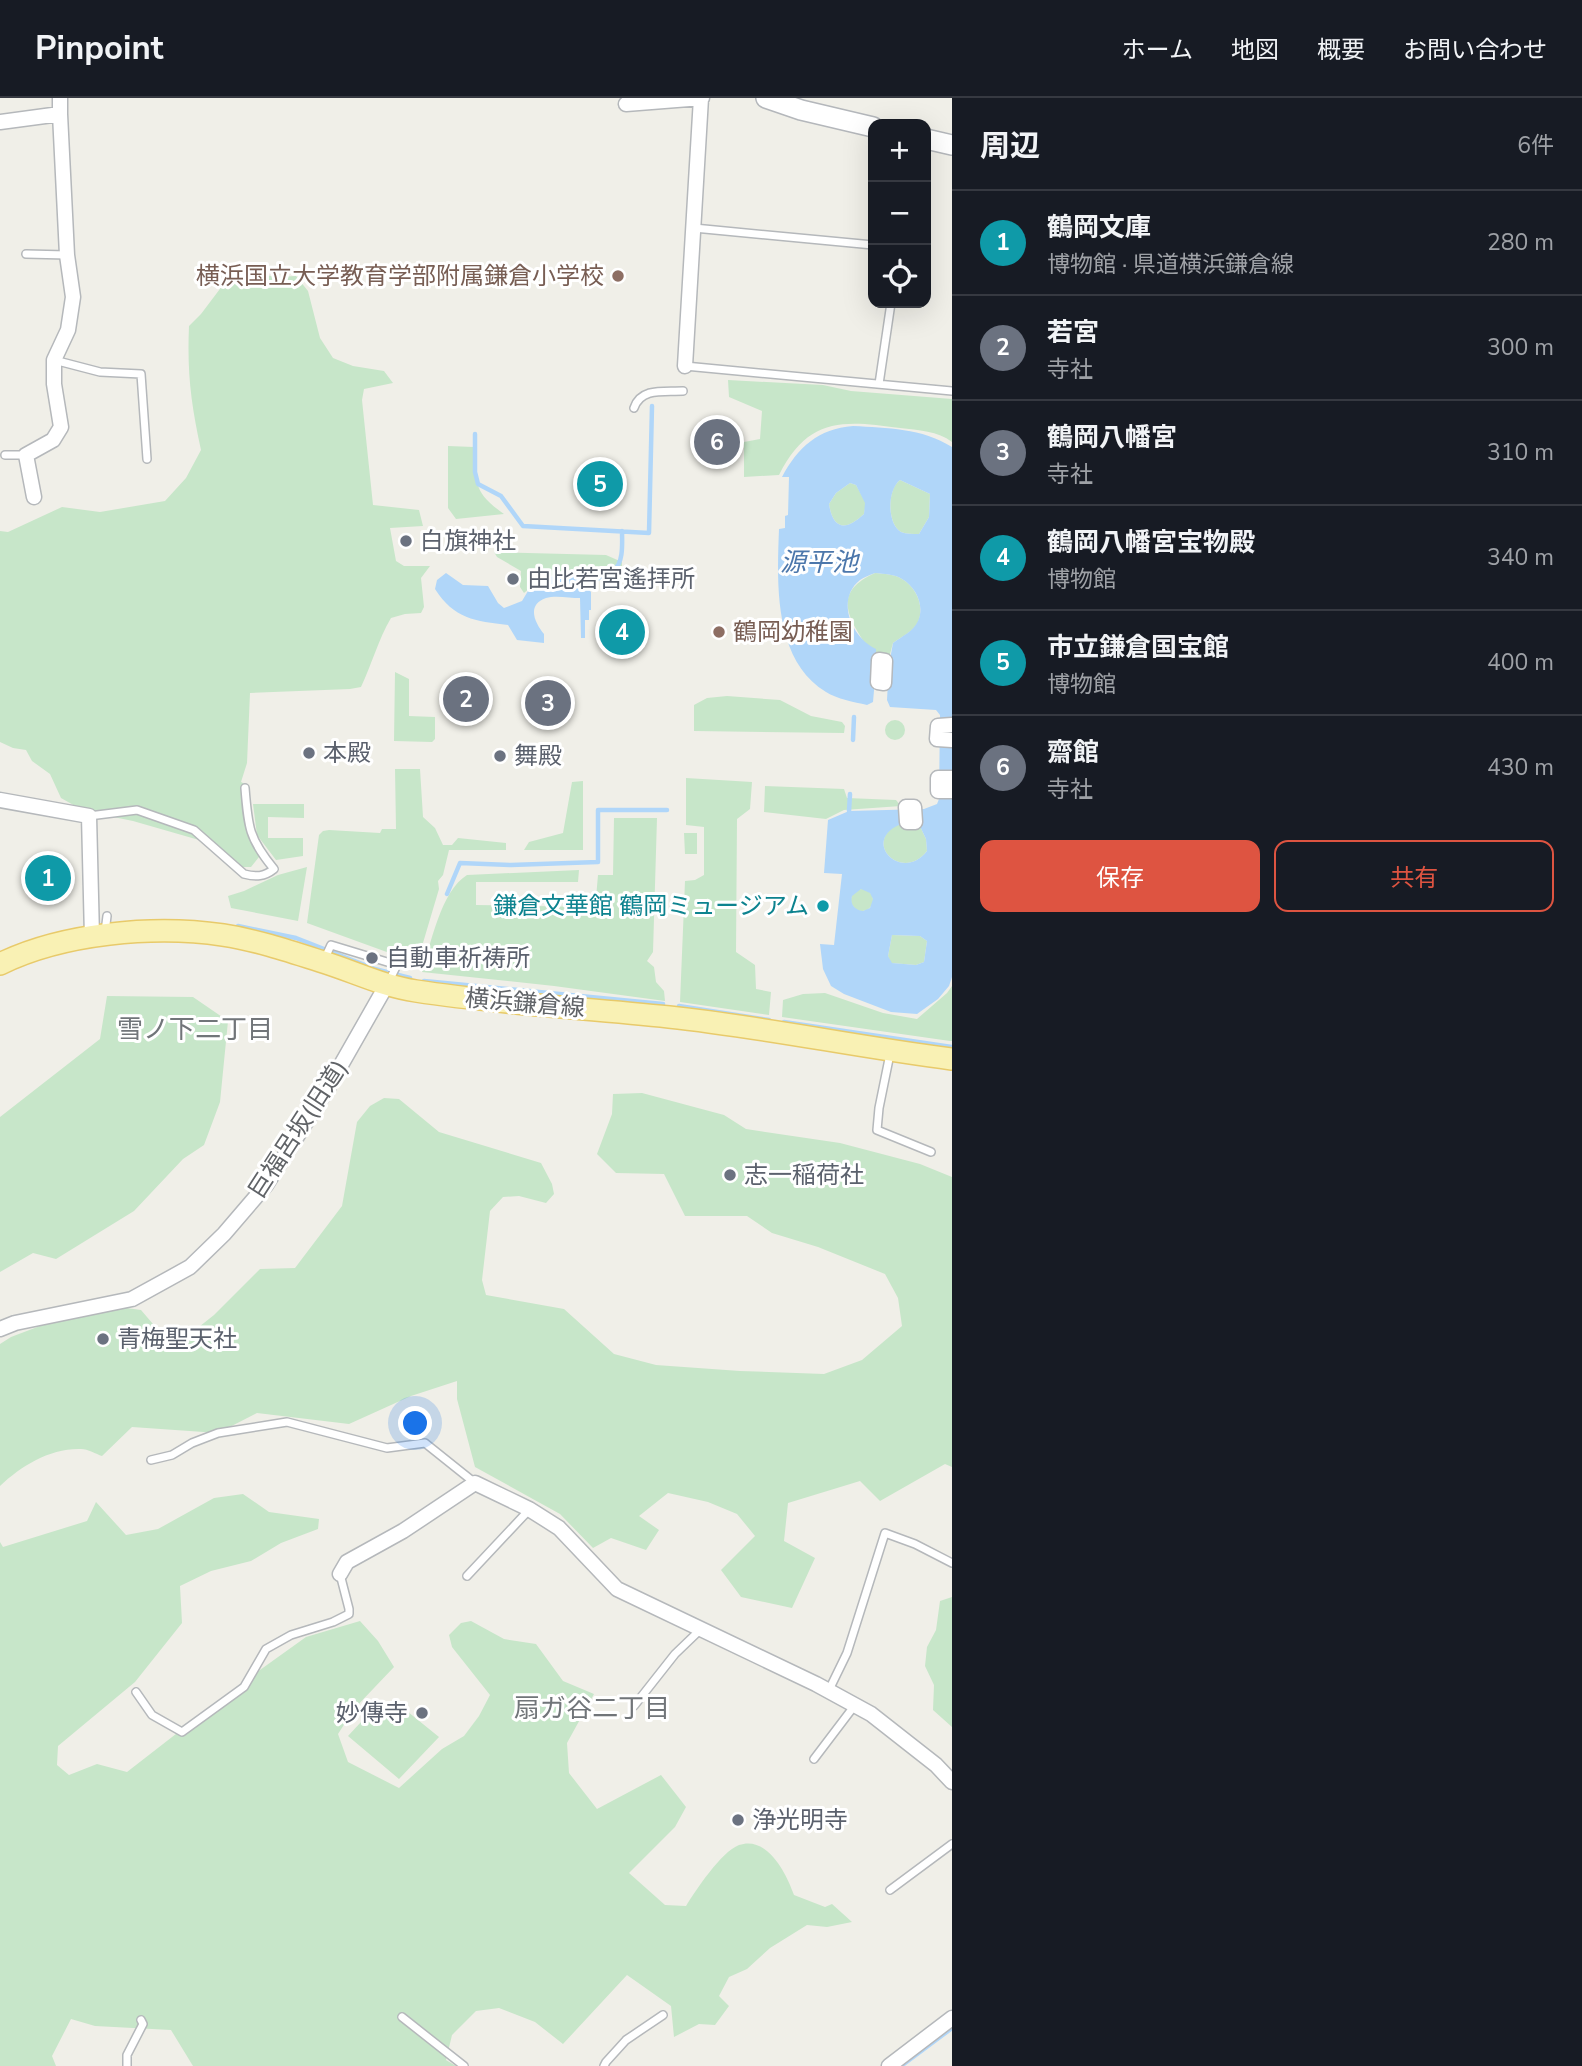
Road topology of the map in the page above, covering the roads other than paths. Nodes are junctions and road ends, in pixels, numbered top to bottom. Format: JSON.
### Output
{"nodes":[{"id":1,"x":60,"y":98,"type":"edge"},
{"id":2,"x":702,"y":98,"type":"edge"},
{"id":3,"x":767,"y":98,"type":"edge"},
{"id":4,"x":624,"y":101,"type":"edge"},
{"id":5,"x":60,"y":114,"type":"junction"},
{"id":6,"x":0,"y":122,"type":"edge"},
{"id":7,"x":868,"y":126,"type":"edge"},
{"id":8,"x":931,"y":140,"type":"edge"},
{"id":9,"x":952,"y":145,"type":"edge"},
{"id":10,"x":694,"y":228,"type":"junction"},
{"id":11,"x":868,"y":245,"type":"edge"},
{"id":12,"x":26,"y":254,"type":"dead end"},
{"id":13,"x":67,"y":255,"type":"junction"},
{"id":14,"x":890,"y":308,"type":"edge"},
{"id":15,"x":54,"y":360,"type":"junction"},
{"id":16,"x":685,"y":366,"type":"joint"},
{"id":17,"x":879,"y":384,"type":"junction"},
{"id":18,"x":683,"y":391,"type":"dead end"},
{"id":19,"x":952,"y":391,"type":"edge"},
{"id":20,"x":634,"y":408,"type":"dead end"},
{"id":21,"x":5,"y":455,"type":"dead end"},
{"id":22,"x":26,"y":455,"type":"junction"},
{"id":23,"x":147,"y":459,"type":"dead end"},
{"id":24,"x":34,"y":497,"type":"dead end"},
{"id":25,"x":952,"y":726,"type":"edge"},
{"id":26,"x":952,"y":740,"type":"edge"},
{"id":27,"x":952,"y":778,"type":"edge"},
{"id":28,"x":244,"y":788,"type":"dead end"},
{"id":29,"x":952,"y":791,"type":"edge"},
{"id":30,"x":0,"y":800,"type":"edge"},
{"id":31,"x":89,"y":816,"type":"junction"},
{"id":32,"x":101,"y":929,"type":"junction"},
{"id":33,"x":4,"y":959,"type":"edge"},
{"id":34,"x":391,"y":977,"type":"junction"},
{"id":35,"x":890,"y":1050,"type":"junction"},
{"id":36,"x":952,"y":1059,"type":"edge"},
{"id":37,"x":931,"y":1152,"type":"dead end"},
{"id":38,"x":0,"y":1329,"type":"edge"},
{"id":39,"x":151,"y":1460,"type":"dead end"},
{"id":40,"x":475,"y":1483,"type":"junction"},
{"id":41,"x":529,"y":1509,"type":"junction"},
{"id":42,"x":952,"y":1563,"type":"edge"},
{"id":43,"x":340,"y":1574,"type":"joint"},
{"id":44,"x":467,"y":1576,"type":"dead end"},
{"id":45,"x":701,"y":1629,"type":"junction"},
{"id":46,"x":829,"y":1691,"type":"junction"},
{"id":47,"x":136,"y":1692,"type":"dead end"},
{"id":48,"x":855,"y":1705,"type":"junction"},
{"id":49,"x":634,"y":1706,"type":"dead end"},
{"id":50,"x":814,"y":1759,"type":"dead end"},
{"id":51,"x":952,"y":1782,"type":"edge"},
{"id":52,"x":952,"y":1844,"type":"edge"},
{"id":53,"x":890,"y":1890,"type":"dead end"},
{"id":54,"x":663,"y":2015,"type":"dead end"},
{"id":55,"x":402,"y":2017,"type":"dead end"},
{"id":56,"x":952,"y":2018,"type":"edge"},
{"id":57,"x":141,"y":2020,"type":"dead end"},
{"id":58,"x":127,"y":2066,"type":"edge"},
{"id":59,"x":464,"y":2066,"type":"edge"},
{"id":60,"x":604,"y":2066,"type":"edge"},
{"id":61,"x":889,"y":2066,"type":"edge"}],
"edges":[{"from":1,"to":5,"type":"street"},
{"from":2,"to":4,"type":"street"},
{"from":2,"to":10,"type":"street"},
{"from":3,"to":7,"type":"main road"},
{"from":5,"to":6,"type":"street"},
{"from":5,"to":13,"type":"street"},
{"from":8,"to":9,"type":"main road"},
{"from":10,"to":11,"type":"lane"},
{"from":10,"to":16,"type":"street"},
{"from":12,"to":13,"type":"lane"},
{"from":13,"to":15,"type":"street"},
{"from":14,"to":17,"type":"lane"},
{"from":15,"to":22,"type":"street"},
{"from":15,"to":23,"type":"lane"},
{"from":16,"to":17,"type":"lane"},
{"from":17,"to":19,"type":"lane"},
{"from":18,"to":20,"type":"lane"},
{"from":21,"to":22,"type":"lane"},
{"from":22,"to":24,"type":"street"},
{"from":25,"to":26,"type":"street"},
{"from":27,"to":29,"type":"street"},
{"from":28,"to":31,"type":"lane"},
{"from":30,"to":31,"type":"street"},
{"from":31,"to":32,"type":"street"},
{"from":32,"to":33,"type":"main road","name":"横浜鎌倉線"},
{"from":32,"to":34,"type":"main road","name":"横浜鎌倉線"},
{"from":34,"to":35,"type":"main road","name":"横浜鎌倉線"},
{"from":34,"to":38,"type":"street","name":"巨福呂坂(旧道)"},
{"from":35,"to":36,"type":"main road","name":"横浜鎌倉線"},
{"from":35,"to":37,"type":"lane"},
{"from":39,"to":40,"type":"lane"},
{"from":40,"to":41,"type":"street"},
{"from":40,"to":43,"type":"street"},
{"from":41,"to":44,"type":"lane"},
{"from":41,"to":45,"type":"street"},
{"from":42,"to":46,"type":"lane"},
{"from":43,"to":47,"type":"lane"},
{"from":45,"to":46,"type":"street"},
{"from":45,"to":49,"type":"lane"},
{"from":46,"to":48,"type":"street"},
{"from":48,"to":50,"type":"lane"},
{"from":48,"to":51,"type":"street"},
{"from":52,"to":53,"type":"lane"},
{"from":54,"to":60,"type":"lane"},
{"from":55,"to":59,"type":"lane"},
{"from":56,"to":61,"type":"street"},
{"from":57,"to":58,"type":"lane"}]}
